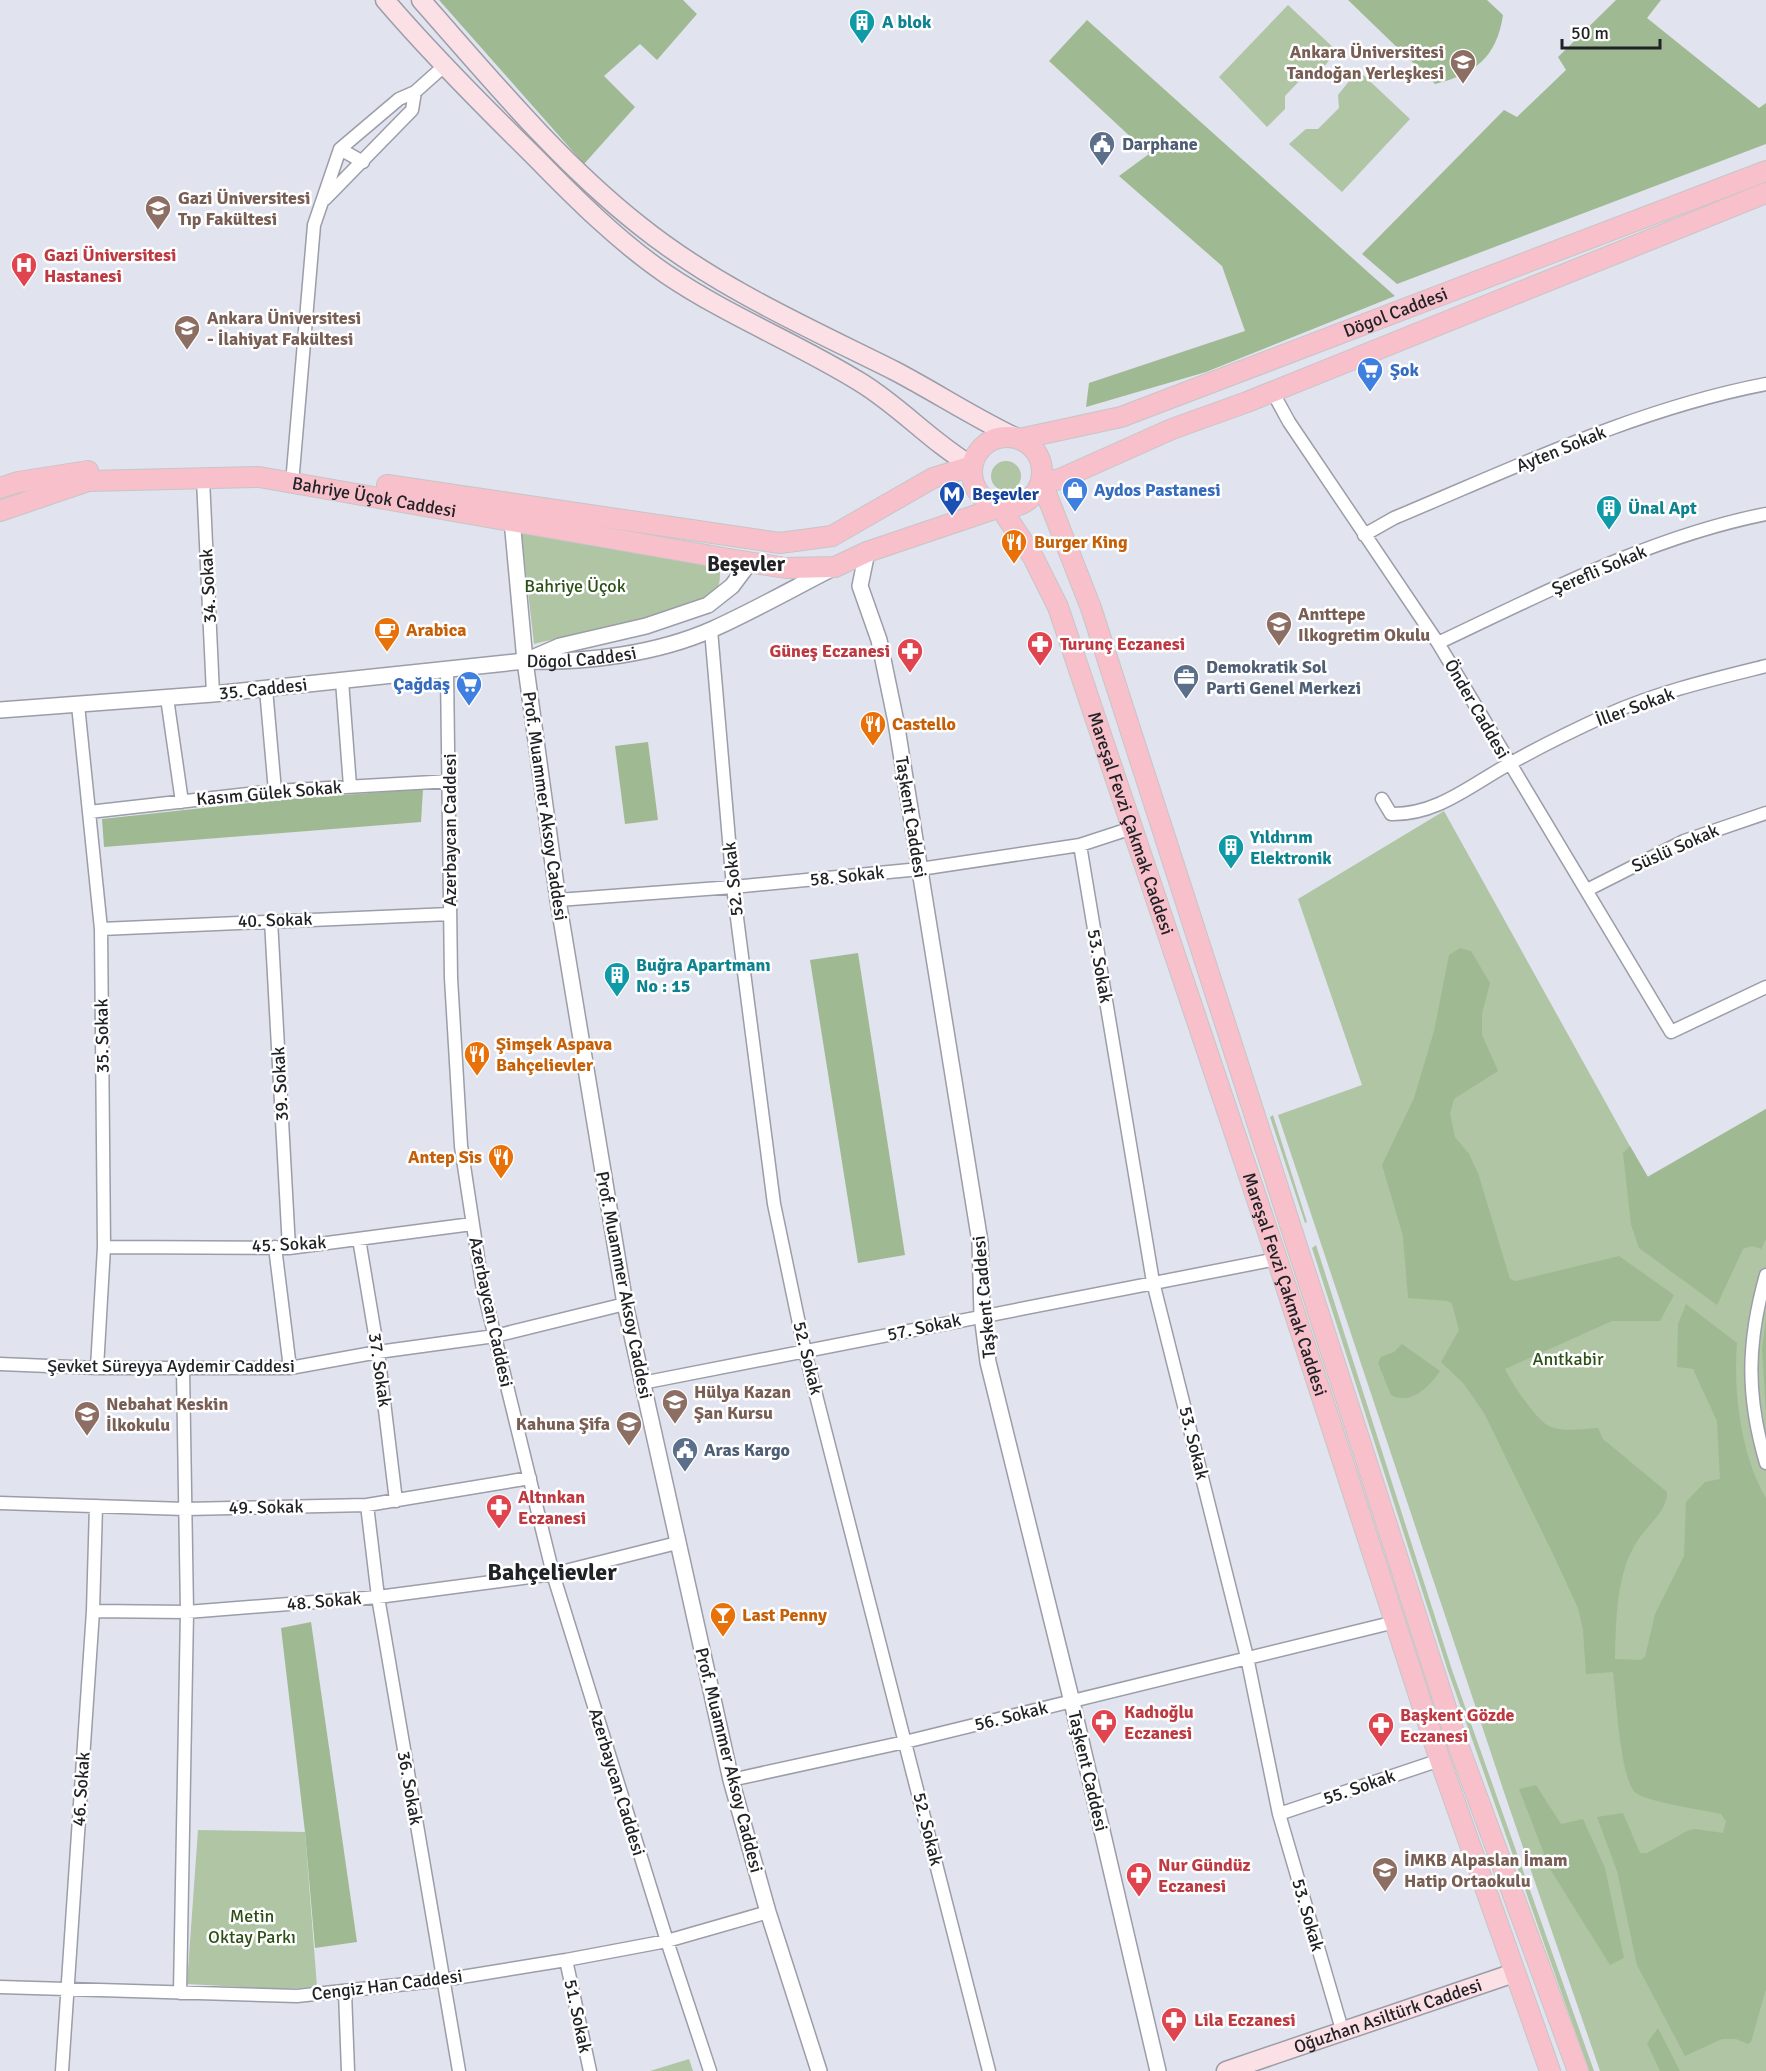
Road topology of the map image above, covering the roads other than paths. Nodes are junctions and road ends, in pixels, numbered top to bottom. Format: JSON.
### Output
{"nodes":[{"id":1,"x":385,"y":0,"type":"edge"},
{"id":2,"x":421,"y":0,"type":"edge"},
{"id":3,"x":443,"y":67,"type":"junction"},
{"id":4,"x":415,"y":92,"type":"junction"},
{"id":5,"x":340,"y":149,"type":"junction"},
{"id":6,"x":363,"y":162,"type":"junction"},
{"id":7,"x":1766,"y":171,"type":"edge"},
{"id":8,"x":1765,"y":198,"type":"edge"},
{"id":9,"x":322,"y":201,"type":"junction"},
{"id":10,"x":1766,"y":384,"type":"edge"},
{"id":11,"x":1272,"y":391,"type":"junction"},
{"id":12,"x":1019,"y":439,"type":"junction"},
{"id":13,"x":972,"y":466,"type":"junction"},
{"id":14,"x":293,"y":472,"type":"junction"},
{"id":15,"x":203,"y":479,"type":"junction"},
{"id":16,"x":1042,"y":483,"type":"junction"},
{"id":17,"x":0,"y":488,"type":"edge"},
{"id":18,"x":1000,"y":507,"type":"junction"},
{"id":19,"x":0,"y":511,"type":"edge"},
{"id":20,"x":1766,"y":514,"type":"edge"},
{"id":21,"x":512,"y":520,"type":"junction"},
{"id":22,"x":1364,"y":535,"type":"junction"},
{"id":23,"x":753,"y":539,"type":"junction"},
{"id":24,"x":867,"y":552,"type":"junction"},
{"id":25,"x":750,"y":562,"type":"junction"},
{"id":26,"x":835,"y":567,"type":"junction"},
{"id":27,"x":711,"y":630,"type":"junction"},
{"id":28,"x":1438,"y":643,"type":"junction"},
{"id":29,"x":525,"y":662,"type":"junction"},
{"id":30,"x":1766,"y":666,"type":"edge"},
{"id":31,"x":447,"y":670,"type":"junction"},
{"id":32,"x":342,"y":681,"type":"junction"},
{"id":33,"x":266,"y":689,"type":"junction"},
{"id":34,"x":213,"y":694,"type":"junction"},
{"id":35,"x":168,"y":698,"type":"junction"},
{"id":36,"x":78,"y":705,"type":"junction"},
{"id":37,"x":0,"y":710,"type":"edge"},
{"id":38,"x":1509,"y":764,"type":"junction"},
{"id":39,"x":450,"y":781,"type":"junction"},
{"id":40,"x":351,"y":786,"type":"junction"},
{"id":41,"x":275,"y":791,"type":"junction"},
{"id":42,"x":1382,"y":800,"type":"dead end"},
{"id":43,"x":182,"y":802,"type":"junction"},
{"id":44,"x":89,"y":812,"type":"junction"},
{"id":45,"x":1766,"y":813,"type":"edge"},
{"id":46,"x":1132,"y":828,"type":"junction"},
{"id":47,"x":1080,"y":845,"type":"junction"},
{"id":48,"x":920,"y":869,"type":"junction"},
{"id":49,"x":733,"y":887,"type":"junction"},
{"id":50,"x":1587,"y":890,"type":"junction"},
{"id":51,"x":558,"y":900,"type":"junction"},
{"id":52,"x":450,"y":914,"type":"junction"},
{"id":53,"x":271,"y":920,"type":"junction"},
{"id":54,"x":101,"y":929,"type":"junction"},
{"id":55,"x":1766,"y":987,"type":"edge"},
{"id":56,"x":472,"y":1224,"type":"junction"},
{"id":57,"x":359,"y":1239,"type":"junction"},
{"id":58,"x":274,"y":1246,"type":"junction"},
{"id":59,"x":104,"y":1247,"type":"junction"},
{"id":60,"x":289,"y":1248,"type":"junction"},
{"id":61,"x":1277,"y":1259,"type":"junction"},
{"id":62,"x":1766,"y":1275,"type":"edge"},
{"id":63,"x":1154,"y":1282,"type":"junction"},
{"id":64,"x":625,"y":1304,"type":"junction"},
{"id":65,"x":982,"y":1315,"type":"junction"},
{"id":66,"x":495,"y":1336,"type":"junction"},
{"id":67,"x":378,"y":1352,"type":"junction"},
{"id":68,"x":806,"y":1352,"type":"junction"},
{"id":69,"x":0,"y":1364,"type":"edge"},
{"id":70,"x":97,"y":1368,"type":"junction"},
{"id":71,"x":290,"y":1368,"type":"junction"},
{"id":72,"x":183,"y":1370,"type":"junction"},
{"id":73,"x":642,"y":1383,"type":"junction"},
{"id":74,"x":1766,"y":1463,"type":"edge"},
{"id":75,"x":530,"y":1478,"type":"junction"},
{"id":76,"x":396,"y":1501,"type":"junction"},
{"id":77,"x":0,"y":1503,"type":"edge"},
{"id":78,"x":367,"y":1505,"type":"junction"},
{"id":79,"x":96,"y":1506,"type":"junction"},
{"id":80,"x":185,"y":1509,"type":"junction"},
{"id":81,"x":676,"y":1543,"type":"junction"},
{"id":82,"x":553,"y":1574,"type":"junction"},
{"id":83,"x":378,"y":1597,"type":"junction"},
{"id":84,"x":93,"y":1611,"type":"junction"},
{"id":85,"x":188,"y":1612,"type":"junction"},
{"id":86,"x":1395,"y":1622,"type":"junction"},
{"id":87,"x":1248,"y":1657,"type":"junction"},
{"id":88,"x":1072,"y":1702,"type":"junction"},
{"id":89,"x":905,"y":1742,"type":"junction"},
{"id":90,"x":1440,"y":1760,"type":"junction"},
{"id":91,"x":731,"y":1780,"type":"junction"},
{"id":92,"x":1279,"y":1814,"type":"junction"},
{"id":93,"x":768,"y":1912,"type":"junction"},
{"id":94,"x":667,"y":1941,"type":"junction"},
{"id":95,"x":566,"y":1960,"type":"junction"},
{"id":96,"x":1514,"y":1973,"type":"junction"},
{"id":97,"x":443,"y":1980,"type":"junction"},
{"id":98,"x":0,"y":1987,"type":"edge"},
{"id":99,"x":68,"y":1990,"type":"junction"},
{"id":100,"x":345,"y":1992,"type":"junction"},
{"id":101,"x":180,"y":1993,"type":"junction"},
{"id":102,"x":1343,"y":2033,"type":"junction"},
{"id":103,"x":62,"y":2071,"type":"edge"},
{"id":104,"x":348,"y":2071,"type":"edge"},
{"id":105,"x":459,"y":2071,"type":"edge"},
{"id":106,"x":590,"y":2071,"type":"edge"},
{"id":107,"x":710,"y":2071,"type":"edge"},
{"id":108,"x":819,"y":2071,"type":"edge"},
{"id":109,"x":989,"y":2071,"type":"edge"},
{"id":110,"x":1158,"y":2071,"type":"edge"},
{"id":111,"x":1227,"y":2071,"type":"edge"},
{"id":112,"x":1550,"y":2071,"type":"edge"},
{"id":113,"x":1578,"y":2071,"type":"edge"}],
"edges":[{"from":1,"to":3,"type":"main road"},
{"from":2,"to":12,"type":"main road"},
{"from":3,"to":4,"type":"street"},
{"from":3,"to":13,"type":"main road"},
{"from":4,"to":5,"type":"street"},
{"from":4,"to":6,"type":"street"},
{"from":5,"to":6,"type":"street"},
{"from":5,"to":9,"type":"street"},
{"from":6,"to":9,"type":"street"},
{"from":7,"to":12,"type":"main road","name":"Dögol Caddesi"},
{"from":8,"to":11,"type":"main road","name":"Dögol Caddesi"},
{"from":9,"to":14,"type":"street"},
{"from":10,"to":22,"type":"street","name":"Ayten Sokak"},
{"from":11,"to":16,"type":"main road","name":"Dögol Caddesi"},
{"from":11,"to":22,"type":"street","name":"Önder Caddesi"},
{"from":12,"to":13,"type":"main road"},
{"from":12,"to":16,"type":"main road"},
{"from":13,"to":18,"type":"main road"},
{"from":13,"to":23,"type":"main road"},
{"from":14,"to":17,"type":"main road","name":"Bahriye Üçok Caddesi"},
{"from":14,"to":23,"type":"main road","name":"Bahriye Üçok Caddesi"},
{"from":15,"to":19,"type":"main road","name":"Bahriye Üçok Caddesi"},
{"from":15,"to":21,"type":"main road","name":"Bahriye Üçok Caddesi"},
{"from":15,"to":34,"type":"street","name":"34. Sokak"},
{"from":16,"to":18,"type":"main road"},
{"from":16,"to":113,"type":"main road","name":"Mareşal Fevzi Çakmak Caddesi"},
{"from":18,"to":24,"type":"main road","name":"Dögol Caddesi"},
{"from":18,"to":46,"type":"main road","name":"Mareşal Fevzi Çakmak Caddesi"},
{"from":20,"to":28,"type":"street","name":"Şerefli Sokak"},
{"from":21,"to":25,"type":"main road","name":"Bahriye Üçok Caddesi"},
{"from":21,"to":29,"type":"street","name":"Prof. Muammer Aksoy Caddesi"},
{"from":22,"to":28,"type":"street","name":"Önder Caddesi"},
{"from":23,"to":25,"type":"main road","name":"Dögol Caddesi"},
{"from":24,"to":26,"type":"main road","name":"Dögol Caddesi"},
{"from":24,"to":48,"type":"street","name":"Taşkent Caddesi"},
{"from":25,"to":26,"type":"main road","name":"Dögol Caddesi"},
{"from":25,"to":29,"type":"street","name":"Dögol Caddesi"},
{"from":26,"to":27,"type":"street","name":"Dögol Caddesi"},
{"from":27,"to":29,"type":"street","name":"Dögol Caddesi"},
{"from":27,"to":49,"type":"street","name":"52. Sokak"},
{"from":28,"to":38,"type":"street","name":"Önder Caddesi"},
{"from":29,"to":31,"type":"street","name":"35. Caddesi"},
{"from":29,"to":51,"type":"street","name":"Prof. Muammer Aksoy Caddesi"},
{"from":30,"to":38,"type":"street","name":"İller Sokak"},
{"from":31,"to":32,"type":"street","name":"35. Caddesi"},
{"from":31,"to":39,"type":"street","name":"Azerbaycan Caddesi"},
{"from":32,"to":33,"type":"street","name":"35. Caddesi"},
{"from":32,"to":40,"type":"street"},
{"from":33,"to":34,"type":"street","name":"35. Caddesi"},
{"from":33,"to":41,"type":"street"},
{"from":34,"to":35,"type":"street","name":"35. Caddesi"},
{"from":35,"to":36,"type":"street","name":"35. Caddesi"},
{"from":35,"to":43,"type":"street"},
{"from":36,"to":37,"type":"street","name":"35. Caddesi"},
{"from":36,"to":44,"type":"street","name":"35. Sokak"},
{"from":38,"to":42,"type":"street","name":"İller Sokak"},
{"from":38,"to":50,"type":"street","name":"Önder Caddesi"},
{"from":39,"to":40,"type":"street","name":"Kasım Gülek Sokak"},
{"from":39,"to":52,"type":"street","name":"Azerbaycan Caddesi"},
{"from":40,"to":41,"type":"street","name":"Kasım Gülek Sokak"},
{"from":41,"to":43,"type":"street","name":"Kasım Gülek Sokak"},
{"from":43,"to":44,"type":"street","name":"Kasım Gülek Sokak"},
{"from":44,"to":54,"type":"street","name":"35. Sokak"},
{"from":45,"to":50,"type":"street","name":"Süslü Sokak"},
{"from":46,"to":47,"type":"street","name":"58. Sokak"},
{"from":46,"to":61,"type":"main road","name":"Mareşal Fevzi Çakmak Caddesi"},
{"from":47,"to":48,"type":"street","name":"58. Sokak"},
{"from":47,"to":63,"type":"street","name":"53. Sokak"},
{"from":48,"to":49,"type":"street","name":"58. Sokak"},
{"from":48,"to":65,"type":"street","name":"Taşkent Caddesi"},
{"from":49,"to":51,"type":"street","name":"58. Sokak"},
{"from":49,"to":68,"type":"street","name":"52. Sokak"},
{"from":50,"to":55,"type":"street","name":"Önder Caddesi"},
{"from":51,"to":64,"type":"street","name":"Prof. Muammer Aksoy Caddesi"},
{"from":52,"to":53,"type":"street","name":"40. Sokak"},
{"from":52,"to":56,"type":"street","name":"Azerbaycan Caddesi"},
{"from":53,"to":54,"type":"street","name":"40. Sokak"},
{"from":53,"to":60,"type":"street","name":"39. Sokak"},
{"from":54,"to":59,"type":"street","name":"35. Sokak"},
{"from":56,"to":57,"type":"street","name":"45. Sokak"},
{"from":56,"to":66,"type":"street","name":"Azerbaycan Caddesi"},
{"from":57,"to":60,"type":"street","name":"45. Sokak"},
{"from":57,"to":67,"type":"street","name":"37. Sokak"},
{"from":58,"to":59,"type":"street","name":"45. Sokak"},
{"from":58,"to":60,"type":"street","name":"45. Sokak"},
{"from":58,"to":71,"type":"street"},
{"from":59,"to":70,"type":"street","name":"35. Sokak"},
{"from":61,"to":63,"type":"street","name":"57. Sokak"},
{"from":61,"to":86,"type":"main road","name":"Mareşal Fevzi Çakmak Caddesi"},
{"from":62,"to":74,"type":"street"},
{"from":63,"to":65,"type":"street","name":"57. Sokak"},
{"from":63,"to":87,"type":"street","name":"53. Sokak"},
{"from":64,"to":66,"type":"street","name":"Şevket Süreyya Aydemir Caddesi"},
{"from":64,"to":73,"type":"street","name":"Prof. Muammer Aksoy Caddesi"},
{"from":65,"to":68,"type":"street","name":"57. Sokak"},
{"from":65,"to":88,"type":"street","name":"Taşkent Caddesi"},
{"from":66,"to":67,"type":"street","name":"Şevket Süreyya Aydemir Caddesi"},
{"from":66,"to":75,"type":"street","name":"Azerbaycan Caddesi"},
{"from":67,"to":71,"type":"street","name":"Şevket Süreyya Aydemir Caddesi"},
{"from":67,"to":76,"type":"street","name":"37. Sokak"},
{"from":68,"to":73,"type":"street","name":"57. Sokak"},
{"from":68,"to":89,"type":"street","name":"52. Sokak"},
{"from":69,"to":70,"type":"street","name":"Şevket Süreyya Aydemir Caddesi"},
{"from":70,"to":72,"type":"street","name":"Şevket Süreyya Aydemir Caddesi"},
{"from":71,"to":72,"type":"street","name":"Şevket Süreyya Aydemir Caddesi"},
{"from":72,"to":80,"type":"street"},
{"from":73,"to":81,"type":"street","name":"Prof. Muammer Aksoy Caddesi"},
{"from":75,"to":76,"type":"street","name":"49. Sokak"},
{"from":75,"to":82,"type":"street","name":"Azerbaycan Caddesi"},
{"from":76,"to":78,"type":"street","name":"49. Sokak"},
{"from":77,"to":79,"type":"street","name":"49. Sokak"},
{"from":78,"to":80,"type":"street","name":"49. Sokak"},
{"from":78,"to":83,"type":"street","name":"36. Sokak"},
{"from":79,"to":80,"type":"street","name":"49. Sokak"},
{"from":79,"to":84,"type":"street","name":"46. Sokak"},
{"from":80,"to":85,"type":"street"},
{"from":81,"to":82,"type":"street","name":"48. Sokak"},
{"from":81,"to":91,"type":"street","name":"Prof. Muammer Aksoy Caddesi"},
{"from":82,"to":83,"type":"street","name":"48. Sokak"},
{"from":82,"to":94,"type":"street","name":"Azerbaycan Caddesi"},
{"from":83,"to":85,"type":"street","name":"48. Sokak"},
{"from":83,"to":97,"type":"street","name":"36. Sokak"},
{"from":84,"to":85,"type":"street","name":"48. Sokak"},
{"from":84,"to":99,"type":"street","name":"46. Sokak"},
{"from":85,"to":101,"type":"street"},
{"from":86,"to":87,"type":"street","name":"56. Sokak"},
{"from":86,"to":90,"type":"main road","name":"Mareşal Fevzi Çakmak Caddesi"},
{"from":87,"to":88,"type":"street","name":"56. Sokak"},
{"from":87,"to":92,"type":"street","name":"53. Sokak"},
{"from":88,"to":89,"type":"street","name":"56. Sokak"},
{"from":88,"to":110,"type":"street","name":"Taşkent Caddesi"},
{"from":89,"to":91,"type":"street","name":"56. Sokak"},
{"from":89,"to":109,"type":"street","name":"52. Sokak"},
{"from":90,"to":92,"type":"street","name":"55. Sokak"},
{"from":90,"to":96,"type":"main road","name":"Mareşal Fevzi Çakmak Caddesi"},
{"from":91,"to":93,"type":"street","name":"Prof. Muammer Aksoy Caddesi"},
{"from":92,"to":102,"type":"street","name":"53. Sokak"},
{"from":93,"to":94,"type":"street","name":"Cengiz Han Caddesi"},
{"from":93,"to":108,"type":"street","name":"Prof. Muammer Aksoy Caddesi"},
{"from":94,"to":95,"type":"street","name":"Cengiz Han Caddesi"},
{"from":94,"to":107,"type":"street","name":"Azerbaycan Caddesi"},
{"from":95,"to":97,"type":"street","name":"Cengiz Han Caddesi"},
{"from":95,"to":106,"type":"street","name":"51. Sokak"},
{"from":96,"to":102,"type":"main road","name":"Oğuzhan Asiltürk Caddesi"},
{"from":96,"to":112,"type":"main road","name":"Mareşal Fevzi Çakmak Caddesi"},
{"from":97,"to":100,"type":"street","name":"Cengiz Han Caddesi"},
{"from":97,"to":105,"type":"street","name":"36. Sokak"},
{"from":98,"to":99,"type":"street","name":"Cengiz Han Caddesi"},
{"from":99,"to":101,"type":"street","name":"Cengiz Han Caddesi"},
{"from":99,"to":103,"type":"street","name":"46. Sokak"},
{"from":100,"to":101,"type":"street","name":"Cengiz Han Caddesi"},
{"from":100,"to":104,"type":"street"},
{"from":102,"to":111,"type":"main road","name":"Oğuzhan Asiltürk Caddesi"}]}
